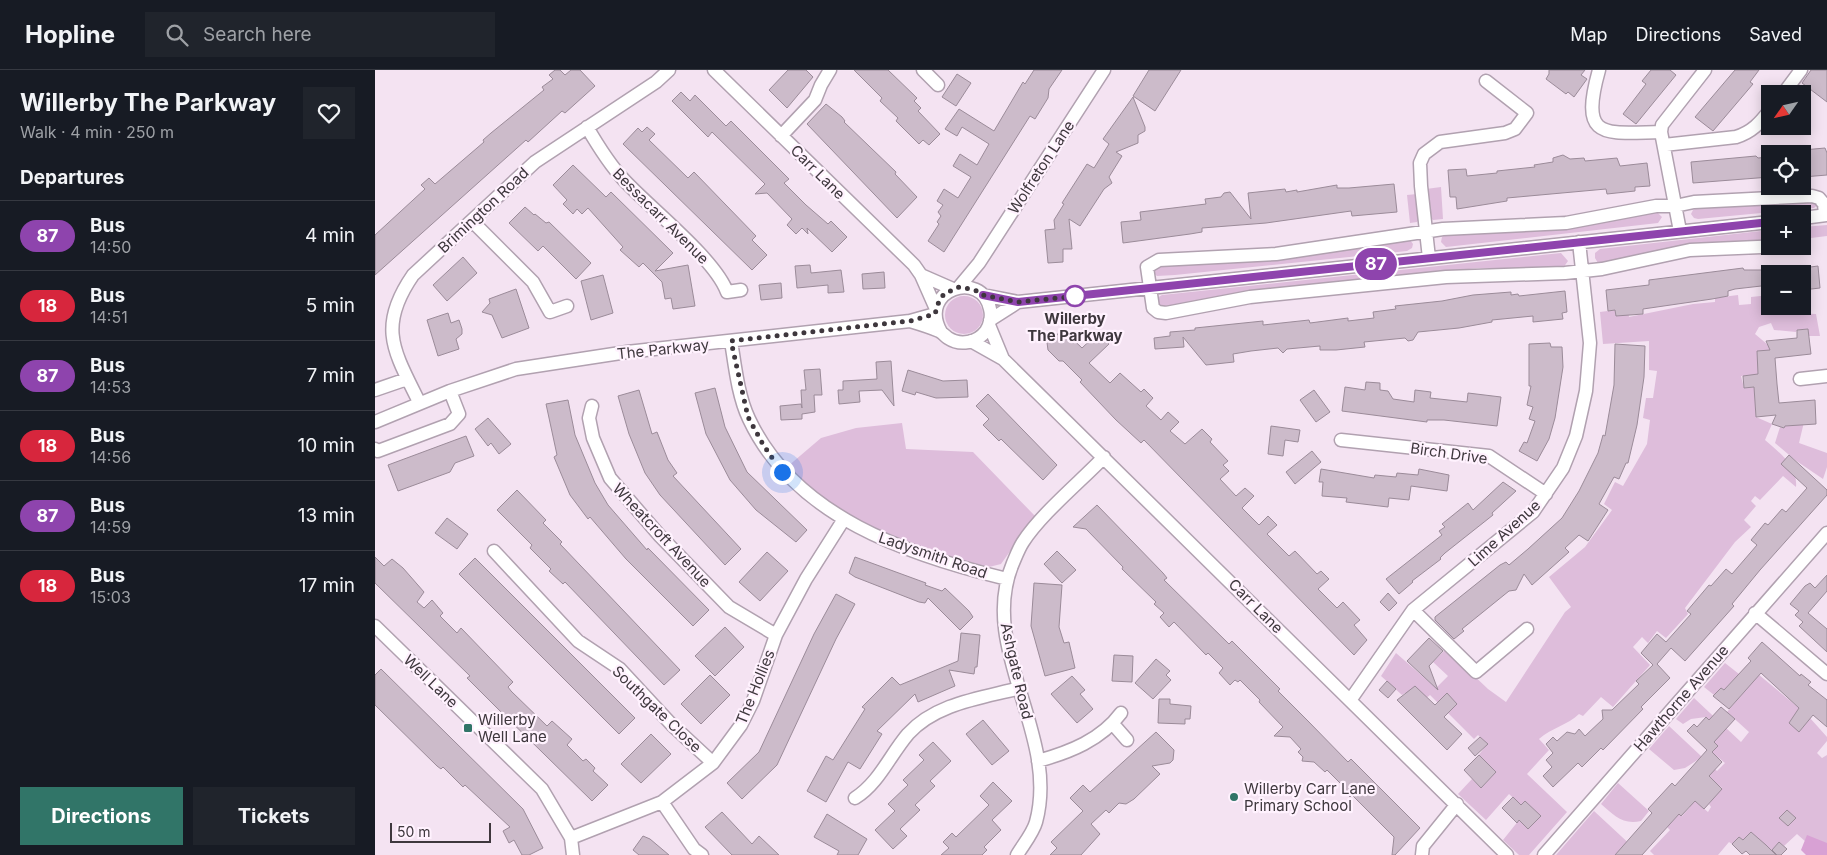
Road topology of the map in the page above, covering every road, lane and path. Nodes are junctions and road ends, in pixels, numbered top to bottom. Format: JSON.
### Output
{"nodes":[{"id":1,"x":669,"y":70,"type":"edge"},
{"id":2,"x":714,"y":70,"type":"edge"},
{"id":3,"x":830,"y":70,"type":"edge"},
{"id":4,"x":1104,"y":70,"type":"edge"},
{"id":5,"x":1599,"y":70,"type":"edge"},
{"id":6,"x":1705,"y":70,"type":"edge"},
{"id":7,"x":1801,"y":70,"type":"edge"},
{"id":8,"x":926,"y":71,"type":"edge"},
{"id":9,"x":1486,"y":81,"type":"dead end"},
{"id":10,"x":938,"y":85,"type":"dead end"},
{"id":11,"x":1790,"y":85,"type":"edge"},
{"id":12,"x":1761,"y":122,"type":"edge"},
{"id":13,"x":587,"y":128,"type":"junction"},
{"id":14,"x":1661,"y":132,"type":"junction"},
{"id":15,"x":781,"y":136,"type":"junction"},
{"id":16,"x":1664,"y":145,"type":"junction"},
{"id":17,"x":1675,"y":206,"type":"junction"},
{"id":18,"x":1826,"y":215,"type":"edge"},
{"id":19,"x":1811,"y":217,"type":"edge"},
{"id":20,"x":472,"y":221,"type":"junction"},
{"id":21,"x":1761,"y":223,"type":"edge"},
{"id":22,"x":1679,"y":231,"type":"junction"},
{"id":23,"x":1426,"y":233,"type":"junction"},
{"id":24,"x":1579,"y":242,"type":"junction"},
{"id":25,"x":1761,"y":247,"type":"edge"},
{"id":26,"x":1429,"y":258,"type":"junction"},
{"id":27,"x":979,"y":263,"type":"junction"},
{"id":28,"x":1582,"y":270,"type":"junction"},
{"id":29,"x":921,"y":275,"type":"junction"},
{"id":30,"x":956,"y":288,"type":"junction"},
{"id":31,"x":1149,"y":288,"type":"junction"},
{"id":32,"x":741,"y":290,"type":"dead end"},
{"id":33,"x":982,"y":294,"type":"junction"},
{"id":34,"x":1018,"y":302,"type":"junction"},
{"id":35,"x":567,"y":306,"type":"dead end"},
{"id":36,"x":936,"y":311,"type":"junction"},
{"id":37,"x":910,"y":321,"type":"junction"},
{"id":38,"x":990,"y":322,"type":"junction"},
{"id":39,"x":941,"y":332,"type":"junction"},
{"id":40,"x":731,"y":341,"type":"junction"},
{"id":41,"x":971,"y":341,"type":"junction"},
{"id":42,"x":1003,"y":358,"type":"junction"},
{"id":43,"x":1827,"y":376,"type":"edge"},
{"id":44,"x":1800,"y":378,"type":"dead end"},
{"id":45,"x":407,"y":379,"type":"junction"},
{"id":46,"x":375,"y":390,"type":"edge"},
{"id":47,"x":450,"y":391,"type":"junction"},
{"id":48,"x":419,"y":402,"type":"junction"},
{"id":49,"x":592,"y":406,"type":"dead end"},
{"id":50,"x":375,"y":422,"type":"edge"},
{"id":51,"x":1341,"y":440,"type":"dead end"},
{"id":52,"x":375,"y":449,"type":"edge"},
{"id":53,"x":1104,"y":457,"type":"junction"},
{"id":54,"x":1546,"y":494,"type":"junction"},
{"id":55,"x":844,"y":519,"type":"junction"},
{"id":56,"x":1827,"y":533,"type":"edge"},
{"id":57,"x":494,"y":551,"type":"dead end"},
{"id":58,"x":1007,"y":579,"type":"junction"},
{"id":59,"x":1413,"y":610,"type":"junction"},
{"id":60,"x":1755,"y":613,"type":"junction"},
{"id":61,"x":375,"y":626,"type":"edge"},
{"id":62,"x":1527,"y":629,"type":"dead end"},
{"id":63,"x":776,"y":635,"type":"junction"},
{"id":64,"x":1827,"y":674,"type":"edge"},
{"id":65,"x":1020,"y":688,"type":"junction"},
{"id":66,"x":1351,"y":699,"type":"junction"},
{"id":67,"x":1121,"y":714,"type":"dead end"},
{"id":68,"x":1113,"y":724,"type":"junction"},
{"id":69,"x":1127,"y":740,"type":"dead end"},
{"id":70,"x":1038,"y":762,"type":"junction"},
{"id":71,"x":713,"y":763,"type":"junction"},
{"id":72,"x":855,"y":798,"type":"dead end"},
{"id":73,"x":662,"y":802,"type":"junction"},
{"id":74,"x":1457,"y":804,"type":"junction"},
{"id":75,"x":571,"y":838,"type":"junction"},
{"id":76,"x":573,"y":855,"type":"edge"},
{"id":77,"x":702,"y":855,"type":"edge"},
{"id":78,"x":1017,"y":855,"type":"edge"},
{"id":79,"x":1422,"y":855,"type":"edge"},
{"id":80,"x":1507,"y":855,"type":"edge"},
{"id":81,"x":1545,"y":855,"type":"edge"}],
"edges":[{"from":1,"to":13,"type":"street","name":"Brimington Road"},
{"from":2,"to":15,"type":"street","name":"Carr Lane"},
{"from":3,"to":15,"type":"street"},
{"from":4,"to":27,"type":"street","name":"Wolfreton Lane"},
{"from":5,"to":14,"type":"street"},
{"from":6,"to":14,"type":"street"},
{"from":7,"to":11,"type":"street"},
{"from":8,"to":10,"type":"street"},
{"from":9,"to":23,"type":"street"},
{"from":12,"to":16,"type":"street"},
{"from":13,"to":20,"type":"street","name":"Brimington Road"},
{"from":13,"to":32,"type":"street","name":"Bessacarr Avenue"},
{"from":14,"to":16,"type":"street"},
{"from":15,"to":29,"type":"street","name":"Carr Lane"},
{"from":16,"to":17,"type":"street"},
{"from":17,"to":18,"type":"street"},
{"from":17,"to":22,"type":"street"},
{"from":17,"to":23,"type":"street"},
{"from":18,"to":19,"type":"street"},
{"from":20,"to":35,"type":"street"},
{"from":20,"to":45,"type":"street","name":"Brimington Road"},
{"from":21,"to":22,"type":"street"},
{"from":22,"to":24,"type":"street"},
{"from":23,"to":26,"type":"street"},
{"from":23,"to":31,"type":"street"},
{"from":24,"to":26,"type":"street"},
{"from":24,"to":28,"type":"street","name":"Lime Avenue"},
{"from":25,"to":28,"type":"street"},
{"from":26,"to":31,"type":"street"},
{"from":27,"to":30,"type":"street","name":"Wolfreton Lane"},
{"from":27,"to":33,"type":"street"},
{"from":28,"to":31,"type":"street"},
{"from":28,"to":54,"type":"street","name":"Lime Avenue"},
{"from":29,"to":30,"type":"street","name":"Carr Lane"},
{"from":29,"to":36,"type":"street","name":"Carr Lane"},
{"from":30,"to":33,"type":"street","name":"Carr Lane"},
{"from":30,"to":36,"type":"street"},
{"from":31,"to":34,"type":"street"},
{"from":33,"to":34,"type":"street"},
{"from":33,"to":38,"type":"street","name":"Carr Lane"},
{"from":34,"to":38,"type":"street"},
{"from":36,"to":37,"type":"street","name":"The Parkway"},
{"from":36,"to":39,"type":"street","name":"Carr Lane"},
{"from":37,"to":39,"type":"street","name":"The Parkway"},
{"from":37,"to":40,"type":"street","name":"The Parkway"},
{"from":38,"to":41,"type":"street"},
{"from":38,"to":42,"type":"street","name":"Carr Lane"},
{"from":39,"to":41,"type":"street","name":"Carr Lane"},
{"from":40,"to":47,"type":"street","name":"The Parkway"},
{"from":40,"to":55,"type":"street","name":"Ladysmith Road"},
{"from":41,"to":42,"type":"street","name":"Carr Lane"},
{"from":42,"to":53,"type":"street","name":"Carr Lane"},
{"from":43,"to":44,"type":"street"},
{"from":45,"to":46,"type":"street"},
{"from":45,"to":48,"type":"street","name":"Brimington Road"},
{"from":47,"to":48,"type":"street","name":"The Parkway"},
{"from":47,"to":52,"type":"street"},
{"from":48,"to":50,"type":"street","name":"The Parkway"},
{"from":49,"to":63,"type":"street","name":"Wheatcroft Avenue"},
{"from":51,"to":54,"type":"street","name":"Birch Drive"},
{"from":53,"to":58,"type":"street","name":"Ashgate Road"},
{"from":53,"to":66,"type":"street","name":"Carr Lane"},
{"from":54,"to":59,"type":"street","name":"Lime Avenue"},
{"from":55,"to":58,"type":"street","name":"Ladysmith Road"},
{"from":55,"to":63,"type":"street","name":"The Hollies"},
{"from":56,"to":60,"type":"street","name":"Hawthorne Avenue"},
{"from":57,"to":71,"type":"street","name":"Southgate Close"},
{"from":58,"to":65,"type":"street","name":"Ashgate Road"},
{"from":59,"to":62,"type":"street"},
{"from":59,"to":66,"type":"street","name":"Lime Avenue"},
{"from":60,"to":64,"type":"street"},
{"from":60,"to":81,"type":"street","name":"Hawthorne Avenue"},
{"from":61,"to":75,"type":"street","name":"Well Lane"},
{"from":63,"to":71,"type":"street","name":"The Hollies"},
{"from":65,"to":70,"type":"street","name":"Ashgate Road"},
{"from":65,"to":72,"type":"street"},
{"from":66,"to":74,"type":"street","name":"Carr Lane"},
{"from":67,"to":68,"type":"street"},
{"from":68,"to":69,"type":"street"},
{"from":68,"to":70,"type":"street"},
{"from":70,"to":78,"type":"street","name":"Ashgate Road"},
{"from":71,"to":73,"type":"street","name":"The Hollies"},
{"from":73,"to":75,"type":"street","name":"The Hollies"},
{"from":73,"to":77,"type":"street"},
{"from":74,"to":79,"type":"street"},
{"from":74,"to":80,"type":"street","name":"Carr Lane"},
{"from":75,"to":76,"type":"street","name":"Well Lane"}]}
